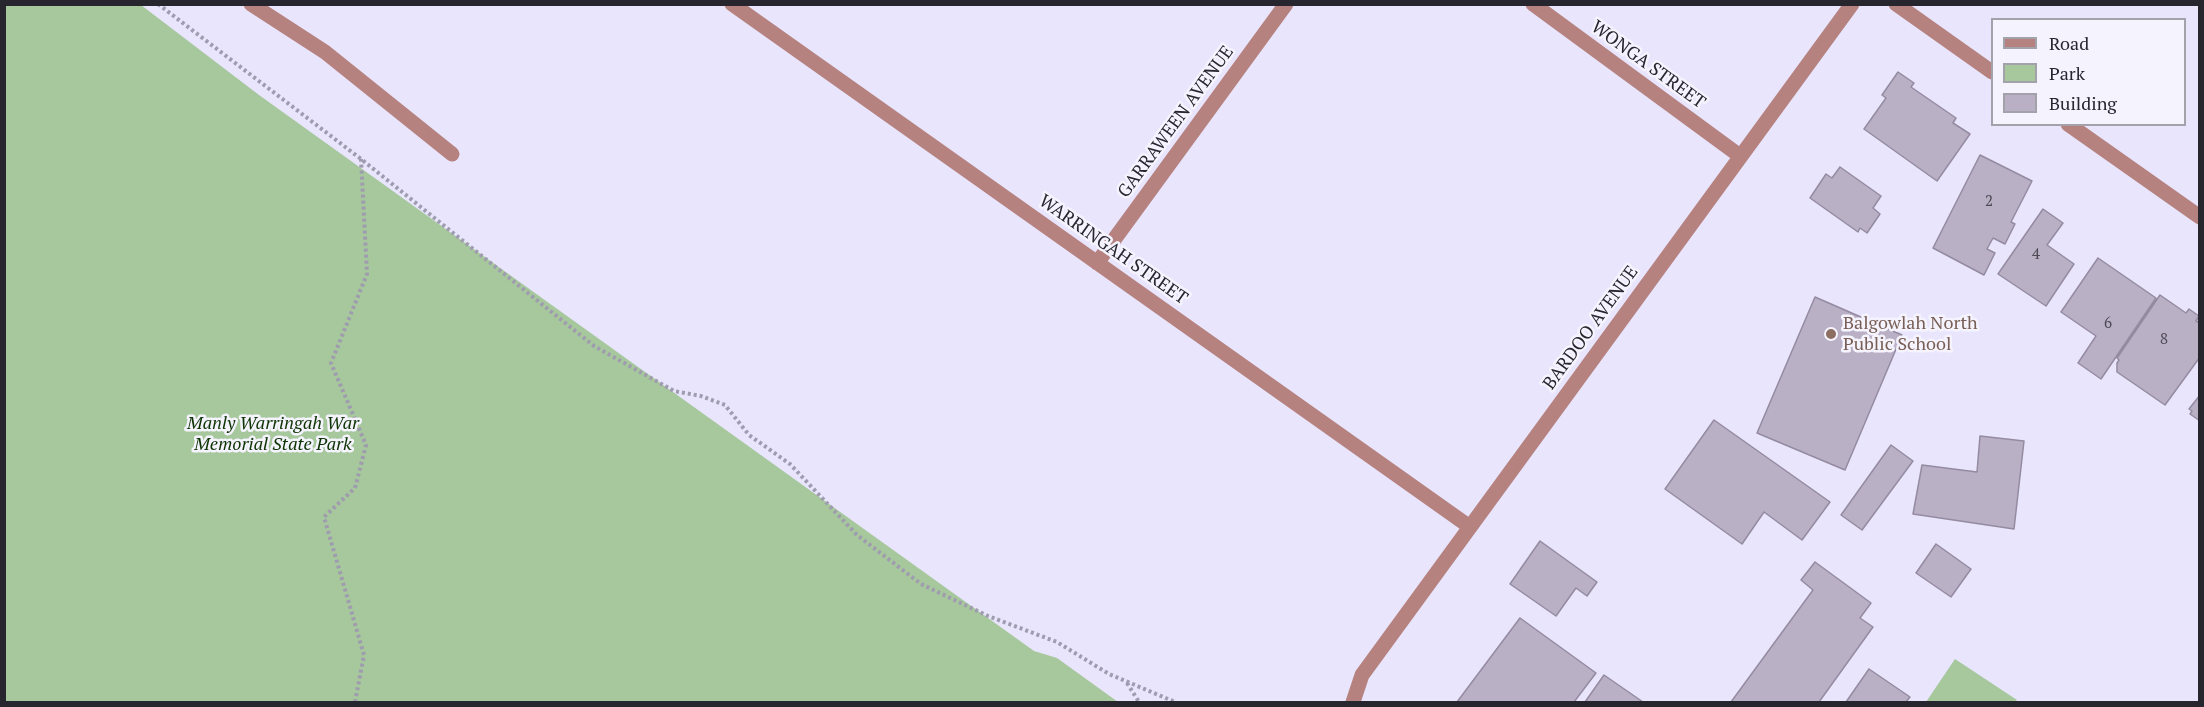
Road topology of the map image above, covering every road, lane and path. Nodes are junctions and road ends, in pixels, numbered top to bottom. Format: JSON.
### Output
{"nodes":[{"id":1,"x":158,"y":4,"type":"edge"},
{"id":2,"x":251,"y":4,"type":"edge"},
{"id":3,"x":732,"y":4,"type":"edge"},
{"id":4,"x":1286,"y":4,"type":"edge"},
{"id":5,"x":1533,"y":4,"type":"edge"},
{"id":6,"x":1852,"y":4,"type":"edge"},
{"id":7,"x":1896,"y":4,"type":"edge"},
{"id":8,"x":1991,"y":71,"type":"edge"},
{"id":9,"x":2071,"y":126,"type":"edge"},
{"id":10,"x":452,"y":154,"type":"dead end"},
{"id":11,"x":1740,"y":156,"type":"junction"},
{"id":12,"x":361,"y":159,"type":"junction"},
{"id":13,"x":2199,"y":216,"type":"edge"},
{"id":14,"x":1097,"y":263,"type":"junction"},
{"id":15,"x":1470,"y":527,"type":"junction"},
{"id":16,"x":1127,"y":682,"type":"junction"},
{"id":17,"x":356,"y":702,"type":"edge"},
{"id":18,"x":1139,"y":702,"type":"edge"},
{"id":19,"x":1175,"y":702,"type":"edge"},
{"id":20,"x":1353,"y":702,"type":"edge"}],
"edges":[{"from":1,"to":12,"type":"path"},
{"from":2,"to":10,"type":"street"},
{"from":3,"to":14,"type":"street","name":"WARRINGAH STREET"},
{"from":4,"to":14,"type":"street","name":"GARRAWEEN AVENUE"},
{"from":5,"to":11,"type":"street","name":"WONGA STREET"},
{"from":6,"to":11,"type":"street","name":"BARDOO AVENUE"},
{"from":7,"to":8,"type":"street"},
{"from":9,"to":13,"type":"street"},
{"from":11,"to":15,"type":"street","name":"BARDOO AVENUE"},
{"from":12,"to":16,"type":"path"},
{"from":12,"to":17,"type":"path"},
{"from":14,"to":15,"type":"street","name":"WARRINGAH STREET"},
{"from":15,"to":20,"type":"street","name":"BARDOO AVENUE"},
{"from":16,"to":18,"type":"path"},
{"from":16,"to":19,"type":"path"}]}
